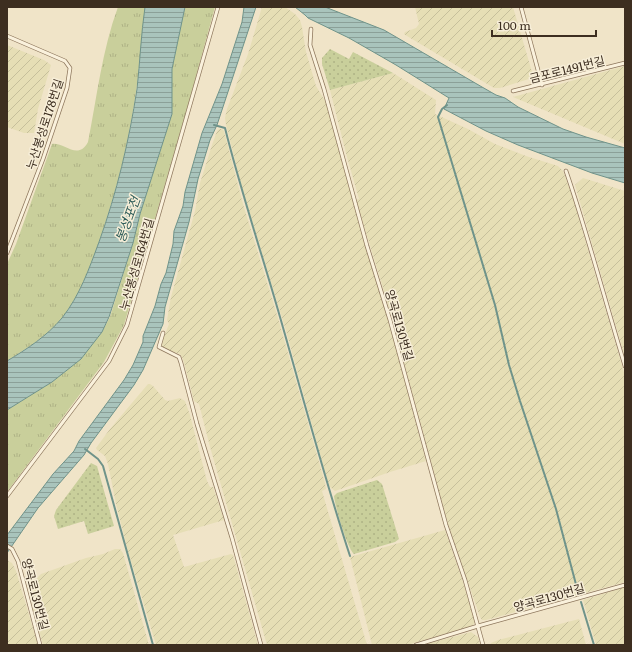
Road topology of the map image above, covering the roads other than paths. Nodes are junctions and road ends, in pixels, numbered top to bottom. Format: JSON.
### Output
{"nodes":[{"id":1,"x":218,"y":7,"type":"edge"},
{"id":2,"x":521,"y":7,"type":"edge"},
{"id":3,"x":311,"y":29,"type":"dead end"},
{"id":4,"x":7,"y":36,"type":"edge"},
{"id":5,"x":625,"y":63,"type":"edge"},
{"id":6,"x":542,"y":85,"type":"junction"},
{"id":7,"x":513,"y":91,"type":"dead end"},
{"id":8,"x":566,"y":171,"type":"dead end"},
{"id":9,"x":7,"y":253,"type":"edge"},
{"id":10,"x":163,"y":333,"type":"dead end"},
{"id":11,"x":625,"y":366,"type":"edge"},
{"id":12,"x":7,"y":496,"type":"edge"},
{"id":13,"x":7,"y":546,"type":"edge"},
{"id":14,"x":625,"y":585,"type":"edge"},
{"id":15,"x":478,"y":626,"type":"junction"},
{"id":16,"x":40,"y":645,"type":"edge"},
{"id":17,"x":261,"y":645,"type":"edge"},
{"id":18,"x":416,"y":645,"type":"edge"},
{"id":19,"x":483,"y":645,"type":"edge"}],
"edges":[{"from":1,"to":12,"type":"lane","name":"누산봉성로164번길"},
{"from":2,"to":6,"type":"lane"},
{"from":3,"to":15,"type":"lane","name":"양곡로130번길"},
{"from":4,"to":9,"type":"lane","name":"누산봉성로178번길"},
{"from":5,"to":6,"type":"lane","name":"금포로1491번길"},
{"from":6,"to":7,"type":"lane","name":"금포로1491번길"},
{"from":8,"to":11,"type":"lane"},
{"from":10,"to":17,"type":"lane"},
{"from":13,"to":16,"type":"lane","name":"양곡로130번길"},
{"from":14,"to":15,"type":"lane","name":"양곡로130번길"},
{"from":15,"to":18,"type":"lane","name":"양곡로130번길"},
{"from":15,"to":19,"type":"lane","name":"양곡로130번길"}]}
